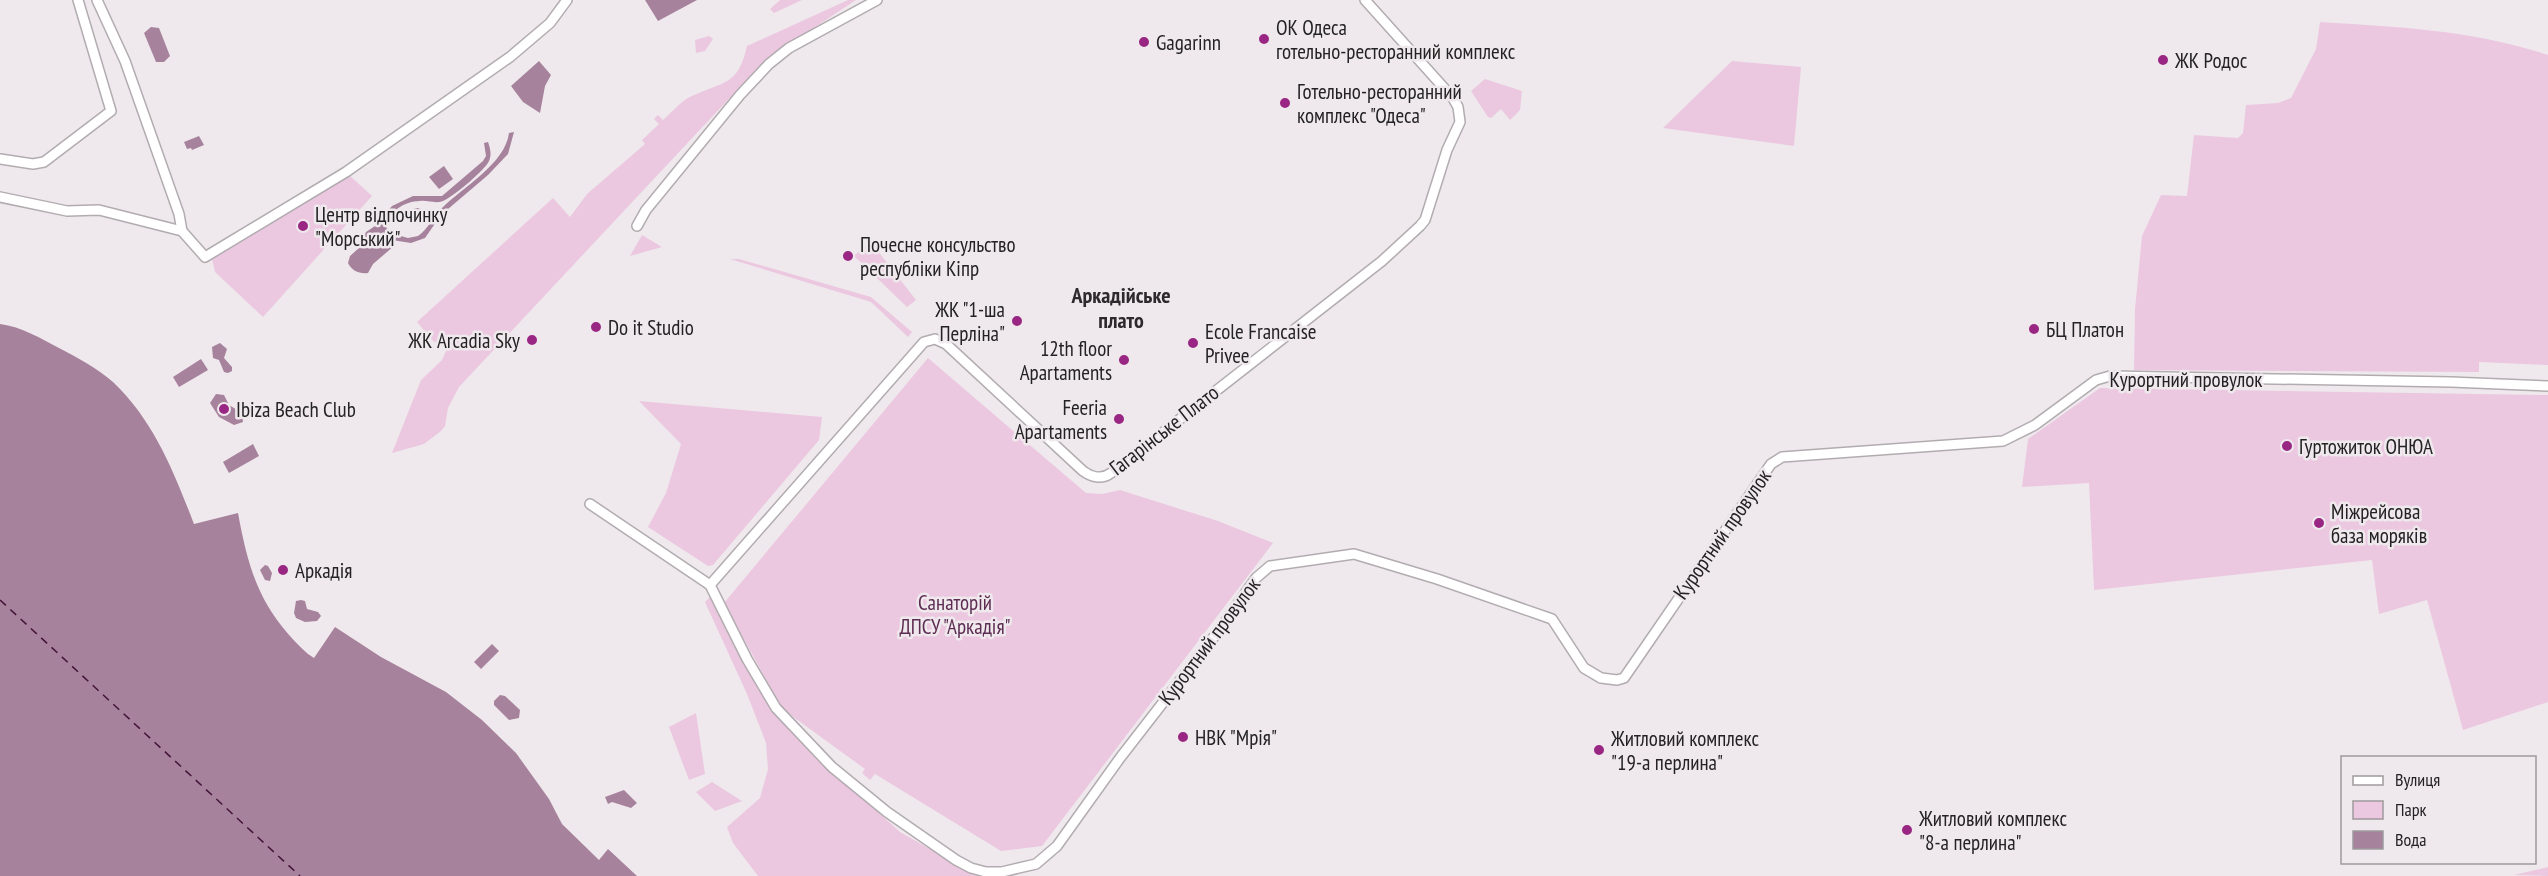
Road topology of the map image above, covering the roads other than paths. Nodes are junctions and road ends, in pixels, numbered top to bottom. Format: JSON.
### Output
{"nodes":[{"id":1,"x":78,"y":0,"type":"edge"},
{"id":2,"x":98,"y":0,"type":"edge"},
{"id":3,"x":567,"y":0,"type":"edge"},
{"id":4,"x":877,"y":0,"type":"edge"},
{"id":5,"x":1365,"y":0,"type":"edge"},
{"id":6,"x":0,"y":159,"type":"edge"},
{"id":7,"x":0,"y":197,"type":"edge"},
{"id":8,"x":637,"y":226,"type":"dead end"},
{"id":9,"x":182,"y":231,"type":"junction"},
{"id":10,"x":2548,"y":386,"type":"edge"},
{"id":11,"x":590,"y":504,"type":"dead end"},
{"id":12,"x":711,"y":585,"type":"junction"}],
"edges":[{"from":1,"to":6,"type":"street"},
{"from":2,"to":9,"type":"street"},
{"from":3,"to":9,"type":"street"},
{"from":4,"to":8,"type":"street"},
{"from":5,"to":12,"type":"street","name":"Гагарінське Плато"},
{"from":7,"to":9,"type":"street"},
{"from":10,"to":12,"type":"street","name":"Курортний провулок"},
{"from":11,"to":12,"type":"street"}]}
